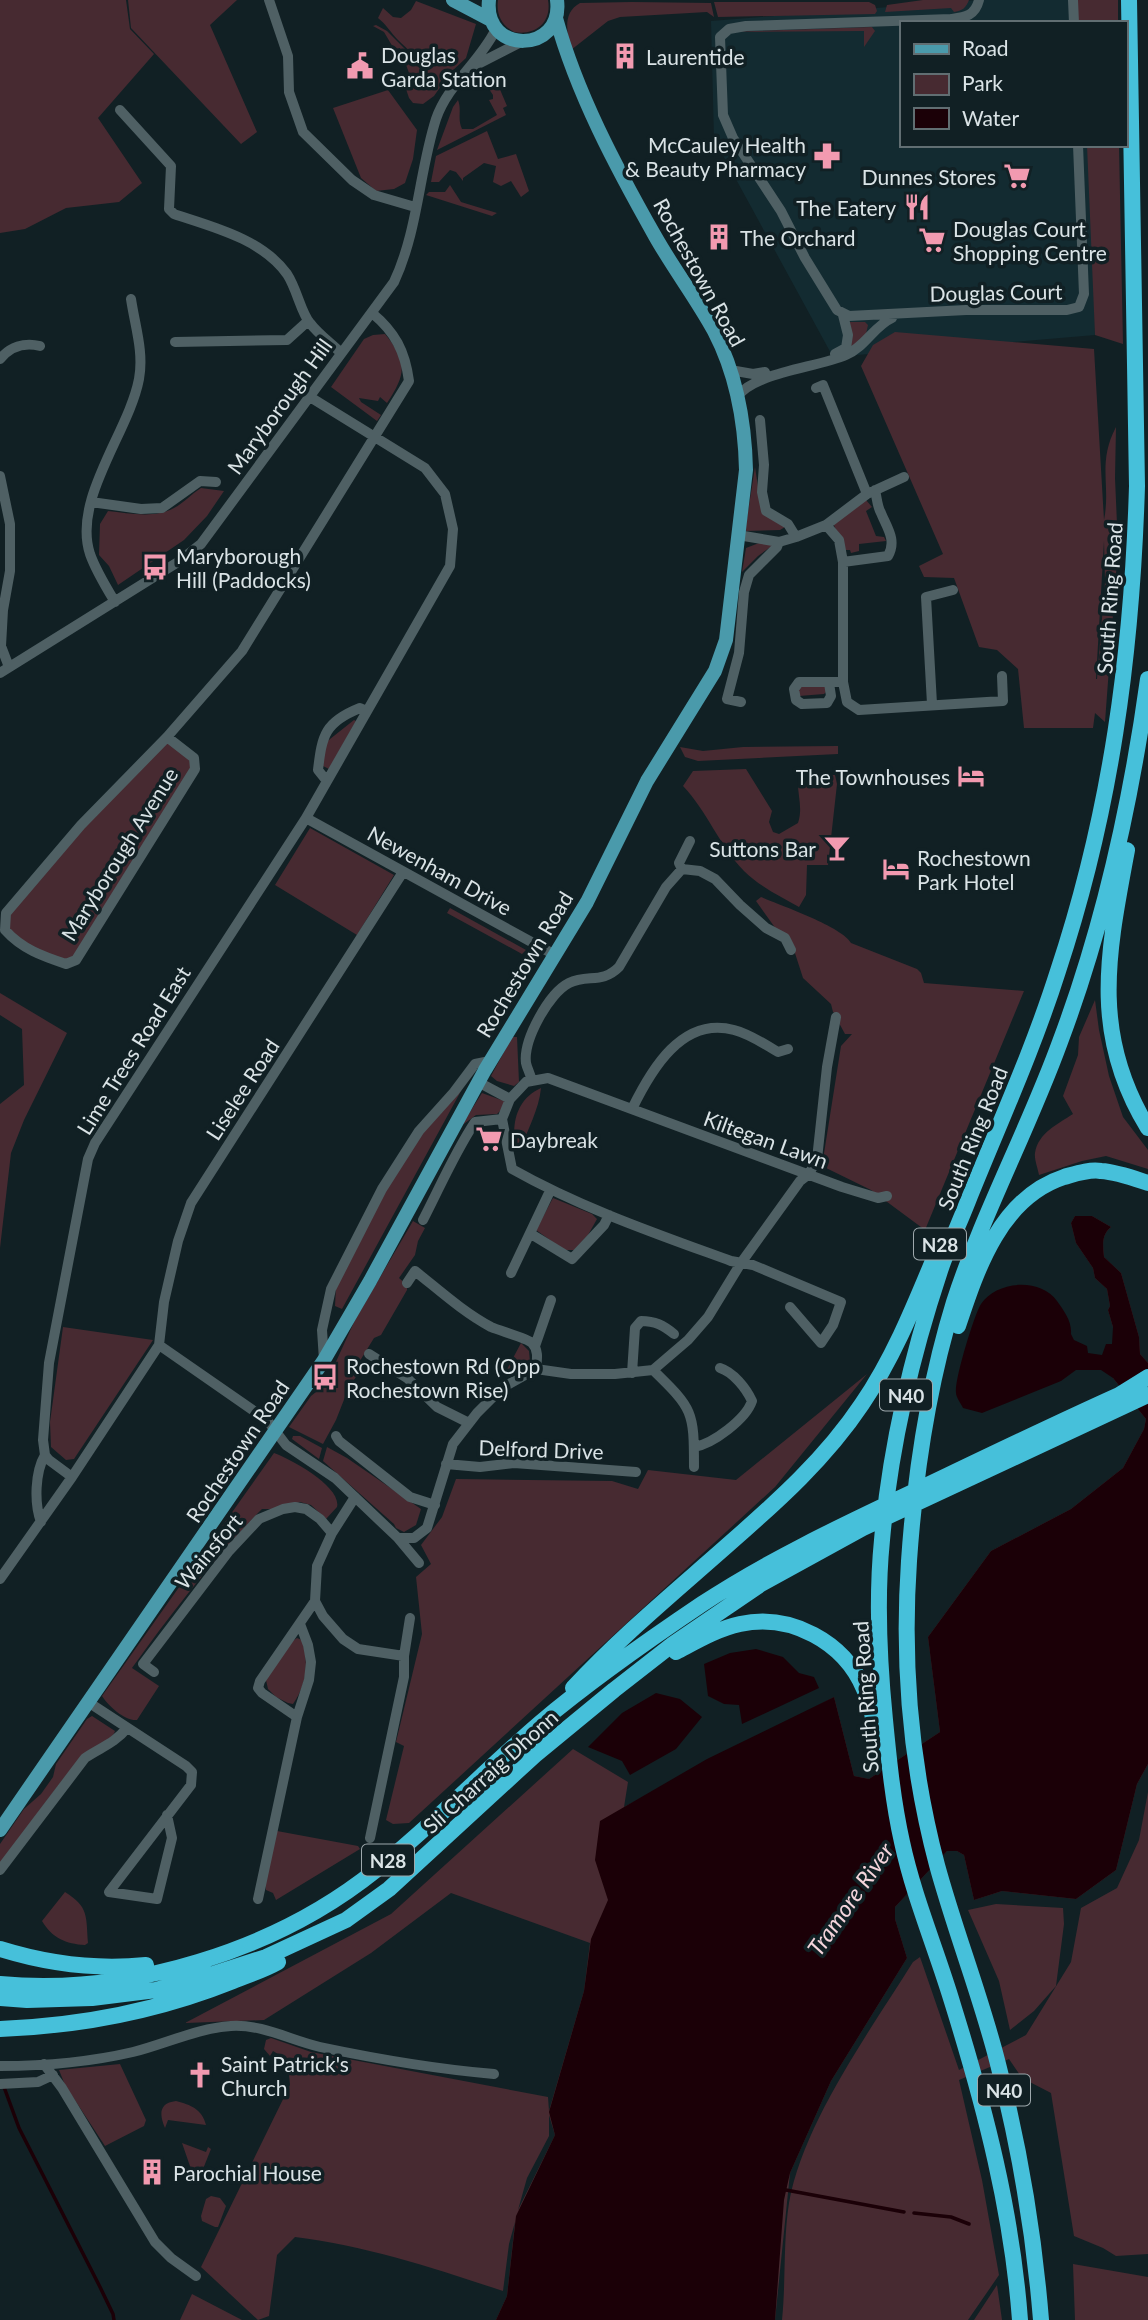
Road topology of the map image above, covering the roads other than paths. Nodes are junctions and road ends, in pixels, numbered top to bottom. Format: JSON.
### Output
{"nodes":[{"id":1,"x":269,"y":0,"type":"edge"},
{"id":2,"x":453,"y":0,"type":"edge"},
{"id":3,"x":489,"y":0,"type":"edge"},
{"id":4,"x":979,"y":0,"type":"edge"},
{"id":5,"x":1073,"y":0,"type":"edge"},
{"id":6,"x":1129,"y":0,"type":"edge"},
{"id":7,"x":560,"y":6,"type":"edge"},
{"id":8,"x":1074,"y":21,"type":"edge"},
{"id":9,"x":493,"y":25,"type":"junction"},
{"id":10,"x":528,"y":41,"type":"junction"},
{"id":11,"x":566,"y":54,"type":"junction"},
{"id":12,"x":468,"y":70,"type":"junction"},
{"id":13,"x":120,"y":110,"type":"dead end"},
{"id":14,"x":1078,"y":147,"type":"edge"},
{"id":15,"x":415,"y":206,"type":"junction"},
{"id":16,"x":131,"y":299,"type":"dead end"},
{"id":17,"x":840,"y":312,"type":"junction"},
{"id":18,"x":372,"y":313,"type":"junction"},
{"id":19,"x":898,"y":315,"type":"junction"},
{"id":20,"x":308,"y":321,"type":"junction"},
{"id":21,"x":174,"y":342,"type":"dead end"},
{"id":22,"x":40,"y":346,"type":"dead end"},
{"id":23,"x":341,"y":353,"type":"junction"},
{"id":24,"x":0,"y":359,"type":"edge"},
{"id":25,"x":730,"y":370,"type":"junction"},
{"id":26,"x":817,"y":388,"type":"dead end"},
{"id":27,"x":310,"y":397,"type":"junction"},
{"id":28,"x":737,"y":397,"type":"junction"},
{"id":29,"x":760,"y":420,"type":"dead end"},
{"id":30,"x":375,"y":439,"type":"junction"},
{"id":31,"x":0,"y":476,"type":"edge"},
{"id":32,"x":904,"y":478,"type":"dead end"},
{"id":33,"x":216,"y":482,"type":"dead end"},
{"id":34,"x":871,"y":492,"type":"junction"},
{"id":35,"x":91,"y":502,"type":"junction"},
{"id":36,"x":826,"y":526,"type":"junction"},
{"id":37,"x":738,"y":535,"type":"junction"},
{"id":38,"x":796,"y":537,"type":"junction"},
{"id":39,"x":779,"y":542,"type":"junction"},
{"id":40,"x":843,"y":562,"type":"junction"},
{"id":41,"x":953,"y":590,"type":"dead end"},
{"id":42,"x":115,"y":602,"type":"junction"},
{"id":43,"x":4,"y":670,"type":"edge"},
{"id":44,"x":1002,"y":676,"type":"dead end"},
{"id":45,"x":1148,"y":679,"type":"edge"},
{"id":46,"x":843,"y":682,"type":"junction"},
{"id":47,"x":829,"y":683,"type":"dead end"},
{"id":48,"x":741,"y":702,"type":"dead end"},
{"id":49,"x":932,"y":704,"type":"junction"},
{"id":50,"x":366,"y":711,"type":"junction"},
{"id":51,"x":167,"y":737,"type":"junction"},
{"id":52,"x":1139,"y":747,"type":"junction"},
{"id":53,"x":326,"y":780,"type":"junction"},
{"id":54,"x":305,"y":820,"type":"junction"},
{"id":55,"x":691,"y":841,"type":"dead end"},
{"id":56,"x":682,"y":869,"type":"junction"},
{"id":57,"x":403,"y":872,"type":"junction"},
{"id":58,"x":791,"y":950,"type":"dead end"},
{"id":59,"x":555,"y":955,"type":"junction"},
{"id":60,"x":836,"y":1017,"type":"dead end"},
{"id":61,"x":1032,"y":1046,"type":"junction"},
{"id":62,"x":788,"y":1049,"type":"dead end"},
{"id":63,"x":491,"y":1061,"type":"junction"},
{"id":64,"x":478,"y":1082,"type":"junction"},
{"id":65,"x":526,"y":1082,"type":"junction"},
{"id":66,"x":510,"y":1098,"type":"junction"},
{"id":67,"x":632,"y":1110,"type":"junction"},
{"id":68,"x":502,"y":1119,"type":"junction"},
{"id":69,"x":1148,"y":1128,"type":"edge"},
{"id":70,"x":809,"y":1174,"type":"junction"},
{"id":71,"x":1148,"y":1183,"type":"edge"},
{"id":72,"x":550,"y":1191,"type":"junction"},
{"id":73,"x":887,"y":1196,"type":"dead end"},
{"id":74,"x":609,"y":1215,"type":"junction"},
{"id":75,"x":423,"y":1220,"type":"dead end"},
{"id":76,"x":531,"y":1234,"type":"junction"},
{"id":77,"x":741,"y":1262,"type":"junction"},
{"id":78,"x":512,"y":1273,"type":"dead end"},
{"id":79,"x":407,"y":1283,"type":"dead end"},
{"id":80,"x":551,"y":1300,"type":"dead end"},
{"id":81,"x":790,"y":1307,"type":"dead end"},
{"id":82,"x":674,"y":1334,"type":"dead end"},
{"id":83,"x":159,"y":1345,"type":"junction"},
{"id":84,"x":535,"y":1346,"type":"junction"},
{"id":85,"x":369,"y":1354,"type":"dead end"},
{"id":86,"x":324,"y":1360,"type":"junction"},
{"id":87,"x":719,"y":1368,"type":"dead end"},
{"id":88,"x":536,"y":1369,"type":"junction"},
{"id":89,"x":653,"y":1370,"type":"junction"},
{"id":90,"x":632,"y":1373,"type":"junction"},
{"id":91,"x":1148,"y":1377,"type":"edge"},
{"id":92,"x":1148,"y":1395,"type":"edge"},
{"id":93,"x":1125,"y":1400,"type":"junction"},
{"id":94,"x":926,"y":1414,"type":"junction"},
{"id":95,"x":469,"y":1423,"type":"junction"},
{"id":96,"x":276,"y":1431,"type":"junction"},
{"id":97,"x":336,"y":1436,"type":"dead end"},
{"id":98,"x":694,"y":1447,"type":"junction"},
{"id":99,"x":45,"y":1455,"type":"junction"},
{"id":100,"x":446,"y":1464,"type":"junction"},
{"id":101,"x":694,"y":1467,"type":"dead end"},
{"id":102,"x":636,"y":1472,"type":"dead end"},
{"id":103,"x":72,"y":1477,"type":"junction"},
{"id":104,"x":355,"y":1497,"type":"junction"},
{"id":105,"x":436,"y":1505,"type":"junction"},
{"id":106,"x":41,"y":1522,"type":"junction"},
{"id":107,"x":863,"y":1522,"type":"junction"},
{"id":108,"x":332,"y":1533,"type":"junction"},
{"id":109,"x":398,"y":1538,"type":"junction"},
{"id":110,"x":419,"y":1563,"type":"dead end"},
{"id":111,"x":0,"y":1578,"type":"edge"},
{"id":112,"x":315,"y":1601,"type":"junction"},
{"id":113,"x":410,"y":1618,"type":"dead end"},
{"id":114,"x":300,"y":1624,"type":"junction"},
{"id":115,"x":404,"y":1656,"type":"junction"},
{"id":116,"x":154,"y":1672,"type":"dead end"},
{"id":117,"x":614,"y":1690,"type":"junction"},
{"id":118,"x":88,"y":1702,"type":"junction"},
{"id":119,"x":297,"y":1717,"type":"junction"},
{"id":120,"x":540,"y":1723,"type":"junction"},
{"id":121,"x":127,"y":1728,"type":"junction"},
{"id":122,"x":886,"y":1767,"type":"junction"},
{"id":123,"x":167,"y":1815,"type":"junction"},
{"id":124,"x":0,"y":1828,"type":"edge"},
{"id":125,"x":370,"y":1838,"type":"dead end"},
{"id":126,"x":0,"y":1870,"type":"edge"},
{"id":127,"x":258,"y":1899,"type":"dead end"},
{"id":128,"x":346,"y":1920,"type":"junction"},
{"id":129,"x":0,"y":1949,"type":"edge"},
{"id":130,"x":210,"y":1958,"type":"junction"},
{"id":131,"x":0,"y":1984,"type":"edge"},
{"id":132,"x":0,"y":1998,"type":"edge"},
{"id":133,"x":0,"y":2029,"type":"edge"},
{"id":134,"x":44,"y":2064,"type":"junction"},
{"id":135,"x":0,"y":2066,"type":"edge"},
{"id":136,"x":494,"y":2074,"type":"dead end"},
{"id":137,"x":52,"y":2075,"type":"junction"},
{"id":138,"x":0,"y":2084,"type":"edge"},
{"id":139,"x":196,"y":2276,"type":"dead end"},
{"id":140,"x":1020,"y":2320,"type":"edge"},
{"id":141,"x":1041,"y":2320,"type":"edge"}],
"edges":[{"from":1,"to":15,"type":"street"},
{"from":2,"to":9,"type":"main road"},
{"from":3,"to":9,"type":"main road"},
{"from":4,"to":17,"type":"street"},
{"from":5,"to":8,"type":"street"},
{"from":6,"to":61,"type":"highway","name":"South Ring Road","number":"N40"},
{"from":7,"to":10,"type":"main road"},
{"from":7,"to":11,"type":"main road","name":"Rochestown Road"},
{"from":9,"to":10,"type":"main road"},
{"from":9,"to":12,"type":"street","name":"Maryborough Hill"},
{"from":10,"to":11,"type":"main road"},
{"from":10,"to":12,"type":"street","name":"Maryborough Hill"},
{"from":11,"to":25,"type":"main road","name":"Rochestown Road"},
{"from":12,"to":15,"type":"street","name":"Maryborough Hill"},
{"from":13,"to":20,"type":"street"},
{"from":14,"to":19,"type":"street","name":"Douglas Court"},
{"from":15,"to":18,"type":"street","name":"Maryborough Hill"},
{"from":16,"to":35,"type":"street"},
{"from":17,"to":19,"type":"street","name":"Douglas Court"},
{"from":17,"to":25,"type":"street"},
{"from":18,"to":23,"type":"street","name":"Maryborough Hill"},
{"from":18,"to":30,"type":"street","name":"Maryborough Avenue"},
{"from":19,"to":28,"type":"street"},
{"from":20,"to":21,"type":"street"},
{"from":20,"to":23,"type":"street"},
{"from":22,"to":24,"type":"street"},
{"from":23,"to":27,"type":"street","name":"Maryborough Hill"},
{"from":25,"to":28,"type":"main road","name":"Rochestown Road"},
{"from":26,"to":34,"type":"street"},
{"from":27,"to":30,"type":"street","name":"Lime Trees Road East"},
{"from":27,"to":42,"type":"street","name":"Maryborough Hill"},
{"from":28,"to":37,"type":"main road","name":"Rochestown Road"},
{"from":29,"to":38,"type":"street"},
{"from":30,"to":50,"type":"street","name":"Lime Trees Road East"},
{"from":30,"to":51,"type":"street","name":"Maryborough Avenue"},
{"from":31,"to":43,"type":"street"},
{"from":32,"to":34,"type":"street"},
{"from":33,"to":35,"type":"street"},
{"from":34,"to":36,"type":"street"},
{"from":34,"to":40,"type":"street"},
{"from":35,"to":42,"type":"street"},
{"from":36,"to":38,"type":"street"},
{"from":36,"to":40,"type":"street"},
{"from":37,"to":39,"type":"street"},
{"from":37,"to":59,"type":"main road","name":"Rochestown Road"},
{"from":38,"to":39,"type":"street"},
{"from":39,"to":48,"type":"street"},
{"from":40,"to":46,"type":"street"},
{"from":41,"to":49,"type":"street"},
{"from":42,"to":43,"type":"street","name":"Maryborough Hill"},
{"from":44,"to":49,"type":"street"},
{"from":45,"to":52,"type":"highway","name":"South Ring Road","number":"N40"},
{"from":46,"to":47,"type":"street"},
{"from":46,"to":49,"type":"street"},
{"from":50,"to":53,"type":"street","name":"Lime Trees Road East"},
{"from":50,"to":53,"type":"street"},
{"from":51,"to":51,"type":"street","name":"Maryborough Avenue"},
{"from":52,"to":69,"type":"highway"},
{"from":52,"to":94,"type":"highway","name":"South Ring Road","number":"N40"},
{"from":53,"to":54,"type":"street","name":"Lime Trees Road East"},
{"from":54,"to":57,"type":"street","name":"Newenham Drive"},
{"from":54,"to":99,"type":"street","name":"Lime Trees Road East"},
{"from":55,"to":56,"type":"street"},
{"from":56,"to":58,"type":"street"},
{"from":56,"to":65,"type":"street"},
{"from":57,"to":59,"type":"street","name":"Newenham Drive"},
{"from":57,"to":83,"type":"street","name":"Liselee Road"},
{"from":59,"to":63,"type":"main road","name":"Rochestown Road"},
{"from":60,"to":70,"type":"street"},
{"from":61,"to":120,"type":"highway","number":"N28"},
{"from":61,"to":122,"type":"highway","name":"South Ring Road","number":"N40"},
{"from":62,"to":67,"type":"street"},
{"from":63,"to":64,"type":"main road","name":"Rochestown Road"},
{"from":63,"to":86,"type":"street"},
{"from":64,"to":66,"type":"street"},
{"from":64,"to":86,"type":"main road","name":"Rochestown Road"},
{"from":65,"to":66,"type":"street"},
{"from":65,"to":67,"type":"street","name":"Kiltegan Lawn"},
{"from":66,"to":68,"type":"street"},
{"from":67,"to":70,"type":"street","name":"Kiltegan Lawn"},
{"from":68,"to":72,"type":"street"},
{"from":68,"to":75,"type":"street"},
{"from":70,"to":73,"type":"street","name":"Kiltegan Lawn"},
{"from":70,"to":77,"type":"street"},
{"from":71,"to":94,"type":"highway","number":"N28"},
{"from":72,"to":74,"type":"street"},
{"from":72,"to":76,"type":"street"},
{"from":74,"to":76,"type":"street"},
{"from":74,"to":77,"type":"street"},
{"from":76,"to":78,"type":"street"},
{"from":77,"to":81,"type":"street"},
{"from":77,"to":89,"type":"street"},
{"from":79,"to":84,"type":"street"},
{"from":80,"to":84,"type":"street"},
{"from":82,"to":90,"type":"street"},
{"from":83,"to":96,"type":"street"},
{"from":83,"to":103,"type":"street"},
{"from":84,"to":88,"type":"street"},
{"from":85,"to":95,"type":"street","name":"Delford Drive"},
{"from":86,"to":96,"type":"main road","name":"Rochestown Road"},
{"from":87,"to":98,"type":"street"},
{"from":88,"to":90,"type":"street"},
{"from":88,"to":95,"type":"street","name":"Delford Drive"},
{"from":89,"to":90,"type":"street"},
{"from":89,"to":98,"type":"street"},
{"from":91,"to":93,"type":"highway","number":"N28"},
{"from":92,"to":93,"type":"highway","number":"N28"},
{"from":93,"to":107,"type":"highway","number":"N28"},
{"from":94,"to":141,"type":"highway","name":"South Ring Road","number":"N40"},
{"from":95,"to":100,"type":"street","name":"Delford Drive"},
{"from":96,"to":104,"type":"street"},
{"from":96,"to":118,"type":"main road","name":"Rochestown Road"},
{"from":97,"to":105,"type":"street"},
{"from":98,"to":101,"type":"street"},
{"from":99,"to":103,"type":"street"},
{"from":99,"to":106,"type":"street","name":"Lime Trees Road East"},
{"from":100,"to":102,"type":"street","name":"Delford Drive"},
{"from":100,"to":105,"type":"street","name":"Delford Drive"},
{"from":103,"to":106,"type":"street"},
{"from":104,"to":108,"type":"street"},
{"from":104,"to":109,"type":"street"},
{"from":105,"to":109,"type":"street","name":"Delford Drive"},
{"from":106,"to":111,"type":"street"},
{"from":107,"to":117,"type":"highway","number":"N28"},
{"from":107,"to":120,"type":"highway","number":"N28"},
{"from":108,"to":112,"type":"street"},
{"from":108,"to":116,"type":"street","name":"Wainsfort"},
{"from":109,"to":110,"type":"street"},
{"from":112,"to":114,"type":"street"},
{"from":112,"to":115,"type":"street"},
{"from":113,"to":115,"type":"street"},
{"from":114,"to":119,"type":"street"},
{"from":114,"to":119,"type":"street"},
{"from":115,"to":125,"type":"street"},
{"from":117,"to":122,"type":"highway"},
{"from":117,"to":128,"type":"highway","name":"Sli Charraig Dhonn","number":"N28"},
{"from":118,"to":121,"type":"street"},
{"from":118,"to":124,"type":"main road","name":"Rochestown Road"},
{"from":119,"to":127,"type":"street"},
{"from":120,"to":130,"type":"highway","name":"Sli Charraig Dhonn","number":"N28"},
{"from":121,"to":123,"type":"street"},
{"from":121,"to":126,"type":"street"},
{"from":122,"to":140,"type":"highway","number":"N40"},
{"from":123,"to":123,"type":"street"},
{"from":128,"to":132,"type":"highway","name":"Sli Charraig Dhonn","number":"N28"},
{"from":128,"to":133,"type":"highway"},
{"from":129,"to":130,"type":"highway"},
{"from":130,"to":131,"type":"highway","name":"Sli Charraig Dhonn","number":"N28"},
{"from":134,"to":135,"type":"street"},
{"from":134,"to":136,"type":"street"},
{"from":134,"to":137,"type":"street"},
{"from":137,"to":138,"type":"street"},
{"from":137,"to":139,"type":"street"}]}
